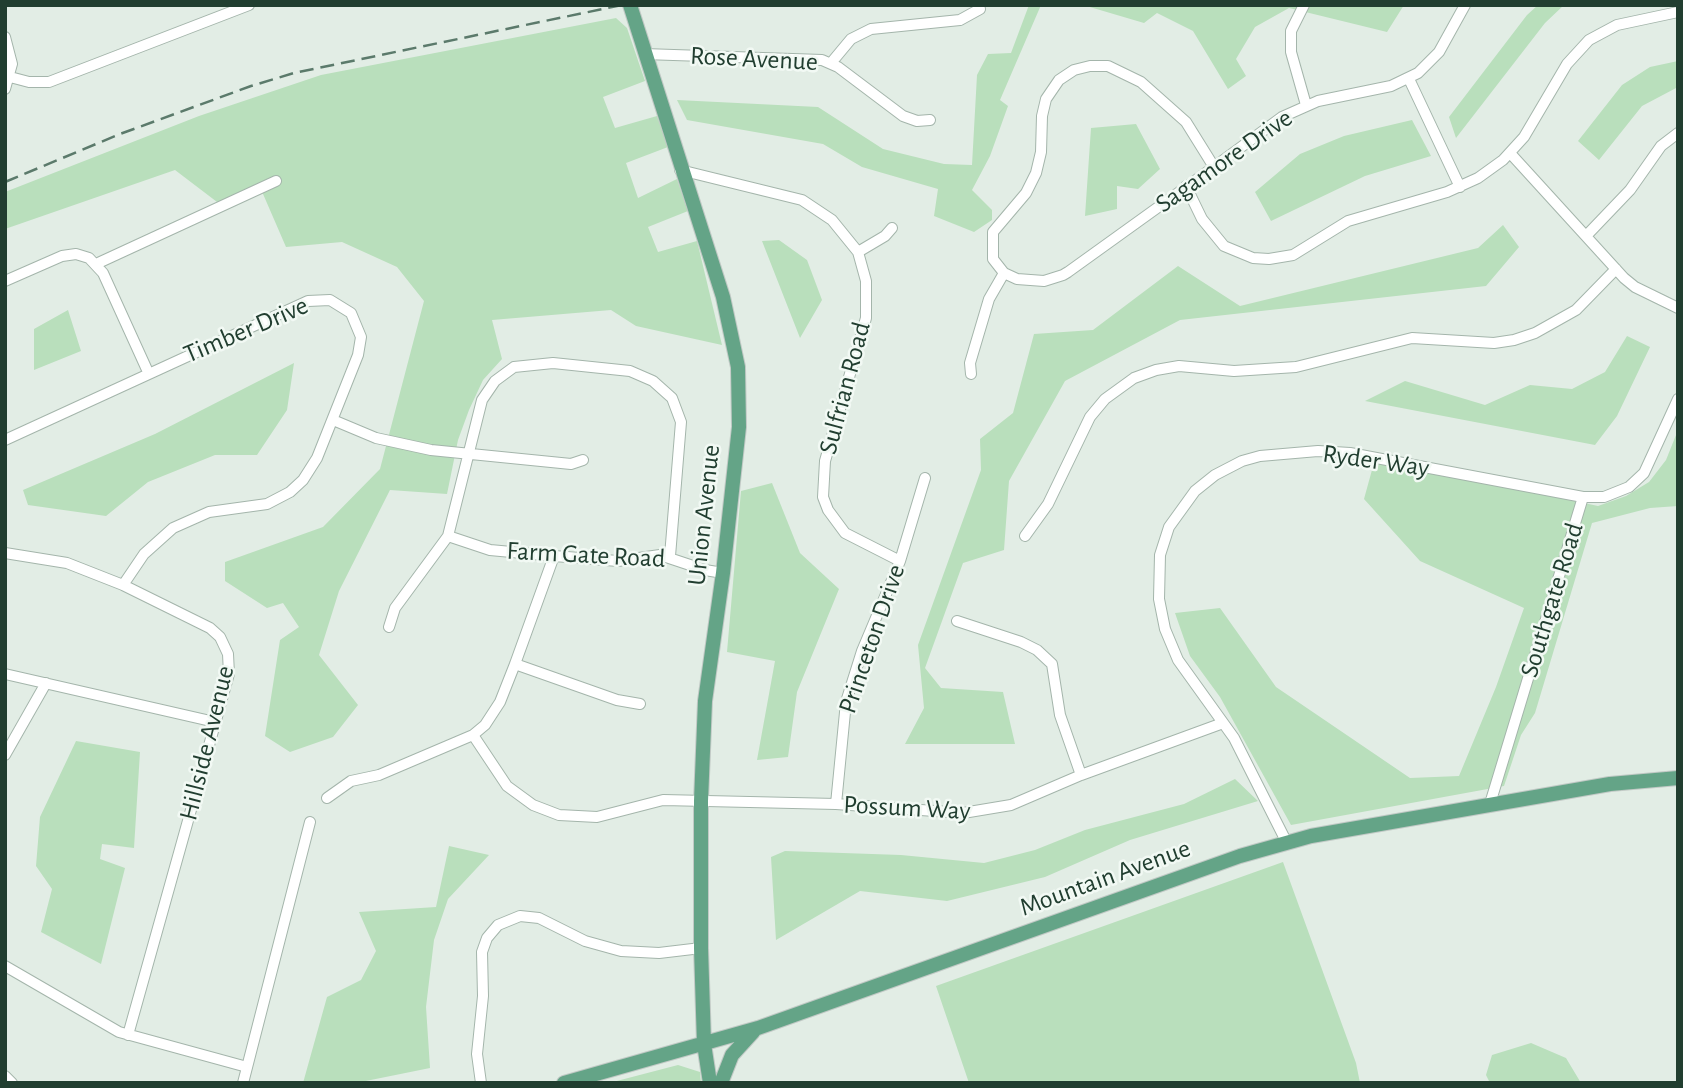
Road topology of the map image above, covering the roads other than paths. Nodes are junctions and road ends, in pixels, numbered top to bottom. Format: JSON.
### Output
{"nodes":[{"id":1,"x":249,"y":5,"type":"edge"},
{"id":2,"x":631,"y":5,"type":"edge"},
{"id":3,"x":1304,"y":5,"type":"edge"},
{"id":4,"x":1465,"y":5,"type":"edge"},
{"id":5,"x":980,"y":9,"type":"dead end"},
{"id":6,"x":1678,"y":12,"type":"edge"},
{"id":7,"x":5,"y":37,"type":"edge"},
{"id":8,"x":644,"y":54,"type":"junction"},
{"id":9,"x":831,"y":63,"type":"junction"},
{"id":10,"x":10,"y":77,"type":"junction"},
{"id":11,"x":1409,"y":79,"type":"junction"},
{"id":12,"x":5,"y":89,"type":"edge"},
{"id":13,"x":1306,"y":105,"type":"junction"},
{"id":14,"x":930,"y":120,"type":"dead end"},
{"id":15,"x":1678,"y":133,"type":"edge"},
{"id":16,"x":1510,"y":153,"type":"junction"},
{"id":17,"x":1214,"y":167,"type":"junction"},
{"id":18,"x":680,"y":170,"type":"junction"},
{"id":19,"x":276,"y":181,"type":"dead end"},
{"id":20,"x":1186,"y":186,"type":"junction"},
{"id":21,"x":1460,"y":187,"type":"junction"},
{"id":22,"x":892,"y":228,"type":"dead end"},
{"id":23,"x":1586,"y":236,"type":"junction"},
{"id":24,"x":858,"y":253,"type":"junction"},
{"id":25,"x":96,"y":264,"type":"junction"},
{"id":26,"x":1616,"y":269,"type":"junction"},
{"id":27,"x":1004,"y":273,"type":"junction"},
{"id":28,"x":5,"y":281,"type":"edge"},
{"id":29,"x":1678,"y":308,"type":"edge"},
{"id":30,"x":148,"y":372,"type":"junction"},
{"id":31,"x":971,"y":374,"type":"dead end"},
{"id":32,"x":1678,"y":398,"type":"edge"},
{"id":33,"x":332,"y":420,"type":"junction"},
{"id":34,"x":5,"y":440,"type":"edge"},
{"id":35,"x":468,"y":451,"type":"junction"},
{"id":36,"x":583,"y":460,"type":"dead end"},
{"id":37,"x":925,"y":478,"type":"dead end"},
{"id":38,"x":1583,"y":498,"type":"junction"},
{"id":39,"x":448,"y":536,"type":"junction"},
{"id":40,"x":1025,"y":536,"type":"dead end"},
{"id":41,"x":5,"y":553,"type":"edge"},
{"id":42,"x":554,"y":556,"type":"junction"},
{"id":43,"x":670,"y":556,"type":"junction"},
{"id":44,"x":901,"y":561,"type":"junction"},
{"id":45,"x":723,"y":573,"type":"junction"},
{"id":46,"x":122,"y":585,"type":"junction"},
{"id":47,"x":957,"y":621,"type":"dead end"},
{"id":48,"x":389,"y":627,"type":"dead end"},
{"id":49,"x":515,"y":664,"type":"junction"},
{"id":50,"x":5,"y":674,"type":"edge"},
{"id":51,"x":46,"y":682,"type":"junction"},
{"id":52,"x":640,"y":704,"type":"dead end"},
{"id":53,"x":215,"y":722,"type":"junction"},
{"id":54,"x":1223,"y":723,"type":"junction"},
{"id":55,"x":473,"y":735,"type":"junction"},
{"id":56,"x":5,"y":755,"type":"edge"},
{"id":57,"x":1081,"y":775,"type":"junction"},
{"id":58,"x":1678,"y":778,"type":"edge"},
{"id":59,"x":327,"y":798,"type":"dead end"},
{"id":60,"x":701,"y":801,"type":"junction"},
{"id":61,"x":836,"y":804,"type":"junction"},
{"id":62,"x":1489,"y":807,"type":"junction"},
{"id":63,"x":310,"y":822,"type":"dead end"},
{"id":64,"x":1287,"y":843,"type":"junction"},
{"id":65,"x":701,"y":948,"type":"junction"},
{"id":66,"x":5,"y":966,"type":"edge"},
{"id":67,"x":758,"y":1028,"type":"junction"},
{"id":68,"x":128,"y":1035,"type":"junction"},
{"id":69,"x":704,"y":1044,"type":"junction"},
{"id":70,"x":247,"y":1067,"type":"junction"},
{"id":71,"x":5,"y":1076,"type":"edge"},
{"id":72,"x":12,"y":1083,"type":"edge"},
{"id":73,"x":243,"y":1083,"type":"edge"},
{"id":74,"x":481,"y":1083,"type":"edge"},
{"id":75,"x":564,"y":1083,"type":"edge"},
{"id":76,"x":710,"y":1083,"type":"edge"},
{"id":77,"x":721,"y":1083,"type":"edge"}],
"edges":[{"from":1,"to":10,"type":"street"},
{"from":2,"to":8,"type":"main road","name":"Union Avenue"},
{"from":3,"to":13,"type":"street"},
{"from":4,"to":11,"type":"street","name":"Sagamore Drive"},
{"from":5,"to":9,"type":"street"},
{"from":6,"to":16,"type":"street"},
{"from":7,"to":10,"type":"street"},
{"from":8,"to":9,"type":"street","name":"Rose Avenue"},
{"from":8,"to":18,"type":"main road","name":"Union Avenue"},
{"from":9,"to":14,"type":"street","name":"Rose Avenue"},
{"from":10,"to":12,"type":"street"},
{"from":11,"to":13,"type":"street","name":"Sagamore Drive"},
{"from":11,"to":21,"type":"street"},
{"from":13,"to":17,"type":"street","name":"Sagamore Drive"},
{"from":15,"to":23,"type":"street"},
{"from":16,"to":21,"type":"street"},
{"from":16,"to":23,"type":"street"},
{"from":17,"to":20,"type":"street","name":"Sagamore Drive"},
{"from":17,"to":27,"type":"street"},
{"from":18,"to":24,"type":"street","name":"Sulfrian Road"},
{"from":18,"to":45,"type":"main road","name":"Union Avenue"},
{"from":19,"to":25,"type":"street"},
{"from":20,"to":21,"type":"street"},
{"from":20,"to":27,"type":"street","name":"Sagamore Drive"},
{"from":22,"to":24,"type":"street"},
{"from":23,"to":26,"type":"street"},
{"from":24,"to":44,"type":"street","name":"Sulfrian Road"},
{"from":25,"to":28,"type":"street"},
{"from":25,"to":30,"type":"street"},
{"from":26,"to":29,"type":"street"},
{"from":26,"to":40,"type":"street"},
{"from":27,"to":31,"type":"street"},
{"from":30,"to":33,"type":"street","name":"Timber Drive"},
{"from":30,"to":34,"type":"street","name":"Timber Drive"},
{"from":32,"to":38,"type":"street","name":"Southgate Road"},
{"from":33,"to":35,"type":"street"},
{"from":33,"to":46,"type":"street","name":"Timber Drive"},
{"from":35,"to":36,"type":"street"},
{"from":35,"to":39,"type":"street"},
{"from":35,"to":43,"type":"street"},
{"from":37,"to":44,"type":"street","name":"Princeton Drive"},
{"from":38,"to":54,"type":"street","name":"Ryder Way"},
{"from":38,"to":62,"type":"street","name":"Southgate Road"},
{"from":39,"to":42,"type":"street","name":"Farm Gate Road"},
{"from":39,"to":48,"type":"street"},
{"from":41,"to":46,"type":"street","name":"Hillside Avenue"},
{"from":42,"to":43,"type":"street","name":"Farm Gate Road"},
{"from":42,"to":49,"type":"street"},
{"from":43,"to":45,"type":"street","name":"Farm Gate Road"},
{"from":44,"to":61,"type":"street","name":"Princeton Drive"},
{"from":45,"to":60,"type":"main road","name":"Union Avenue"},
{"from":46,"to":53,"type":"street","name":"Hillside Avenue"},
{"from":47,"to":57,"type":"street"},
{"from":49,"to":52,"type":"street"},
{"from":49,"to":55,"type":"street"},
{"from":50,"to":51,"type":"street"},
{"from":51,"to":53,"type":"street"},
{"from":51,"to":56,"type":"street"},
{"from":53,"to":68,"type":"street","name":"Hillside Avenue"},
{"from":54,"to":57,"type":"street","name":"Possum Way"},
{"from":54,"to":64,"type":"street","name":"Ryder Way"},
{"from":55,"to":59,"type":"street"},
{"from":55,"to":60,"type":"street","name":"Possum Way"},
{"from":57,"to":61,"type":"street","name":"Possum Way"},
{"from":58,"to":62,"type":"main road","name":"Mountain Avenue"},
{"from":60,"to":61,"type":"street","name":"Possum Way"},
{"from":60,"to":65,"type":"main road","name":"Union Avenue"},
{"from":62,"to":64,"type":"main road","name":"Mountain Avenue"},
{"from":63,"to":70,"type":"street"},
{"from":64,"to":67,"type":"main road","name":"Mountain Avenue"},
{"from":65,"to":69,"type":"main road","name":"Union Avenue"},
{"from":65,"to":74,"type":"street"},
{"from":66,"to":68,"type":"street"},
{"from":67,"to":69,"type":"main road","name":"Mountain Avenue"},
{"from":67,"to":77,"type":"main road"},
{"from":68,"to":70,"type":"street"},
{"from":69,"to":75,"type":"main road","name":"Mountain Avenue"},
{"from":69,"to":76,"type":"main road","name":"Union Avenue"},
{"from":70,"to":73,"type":"street"},
{"from":71,"to":72,"type":"street"}]}
